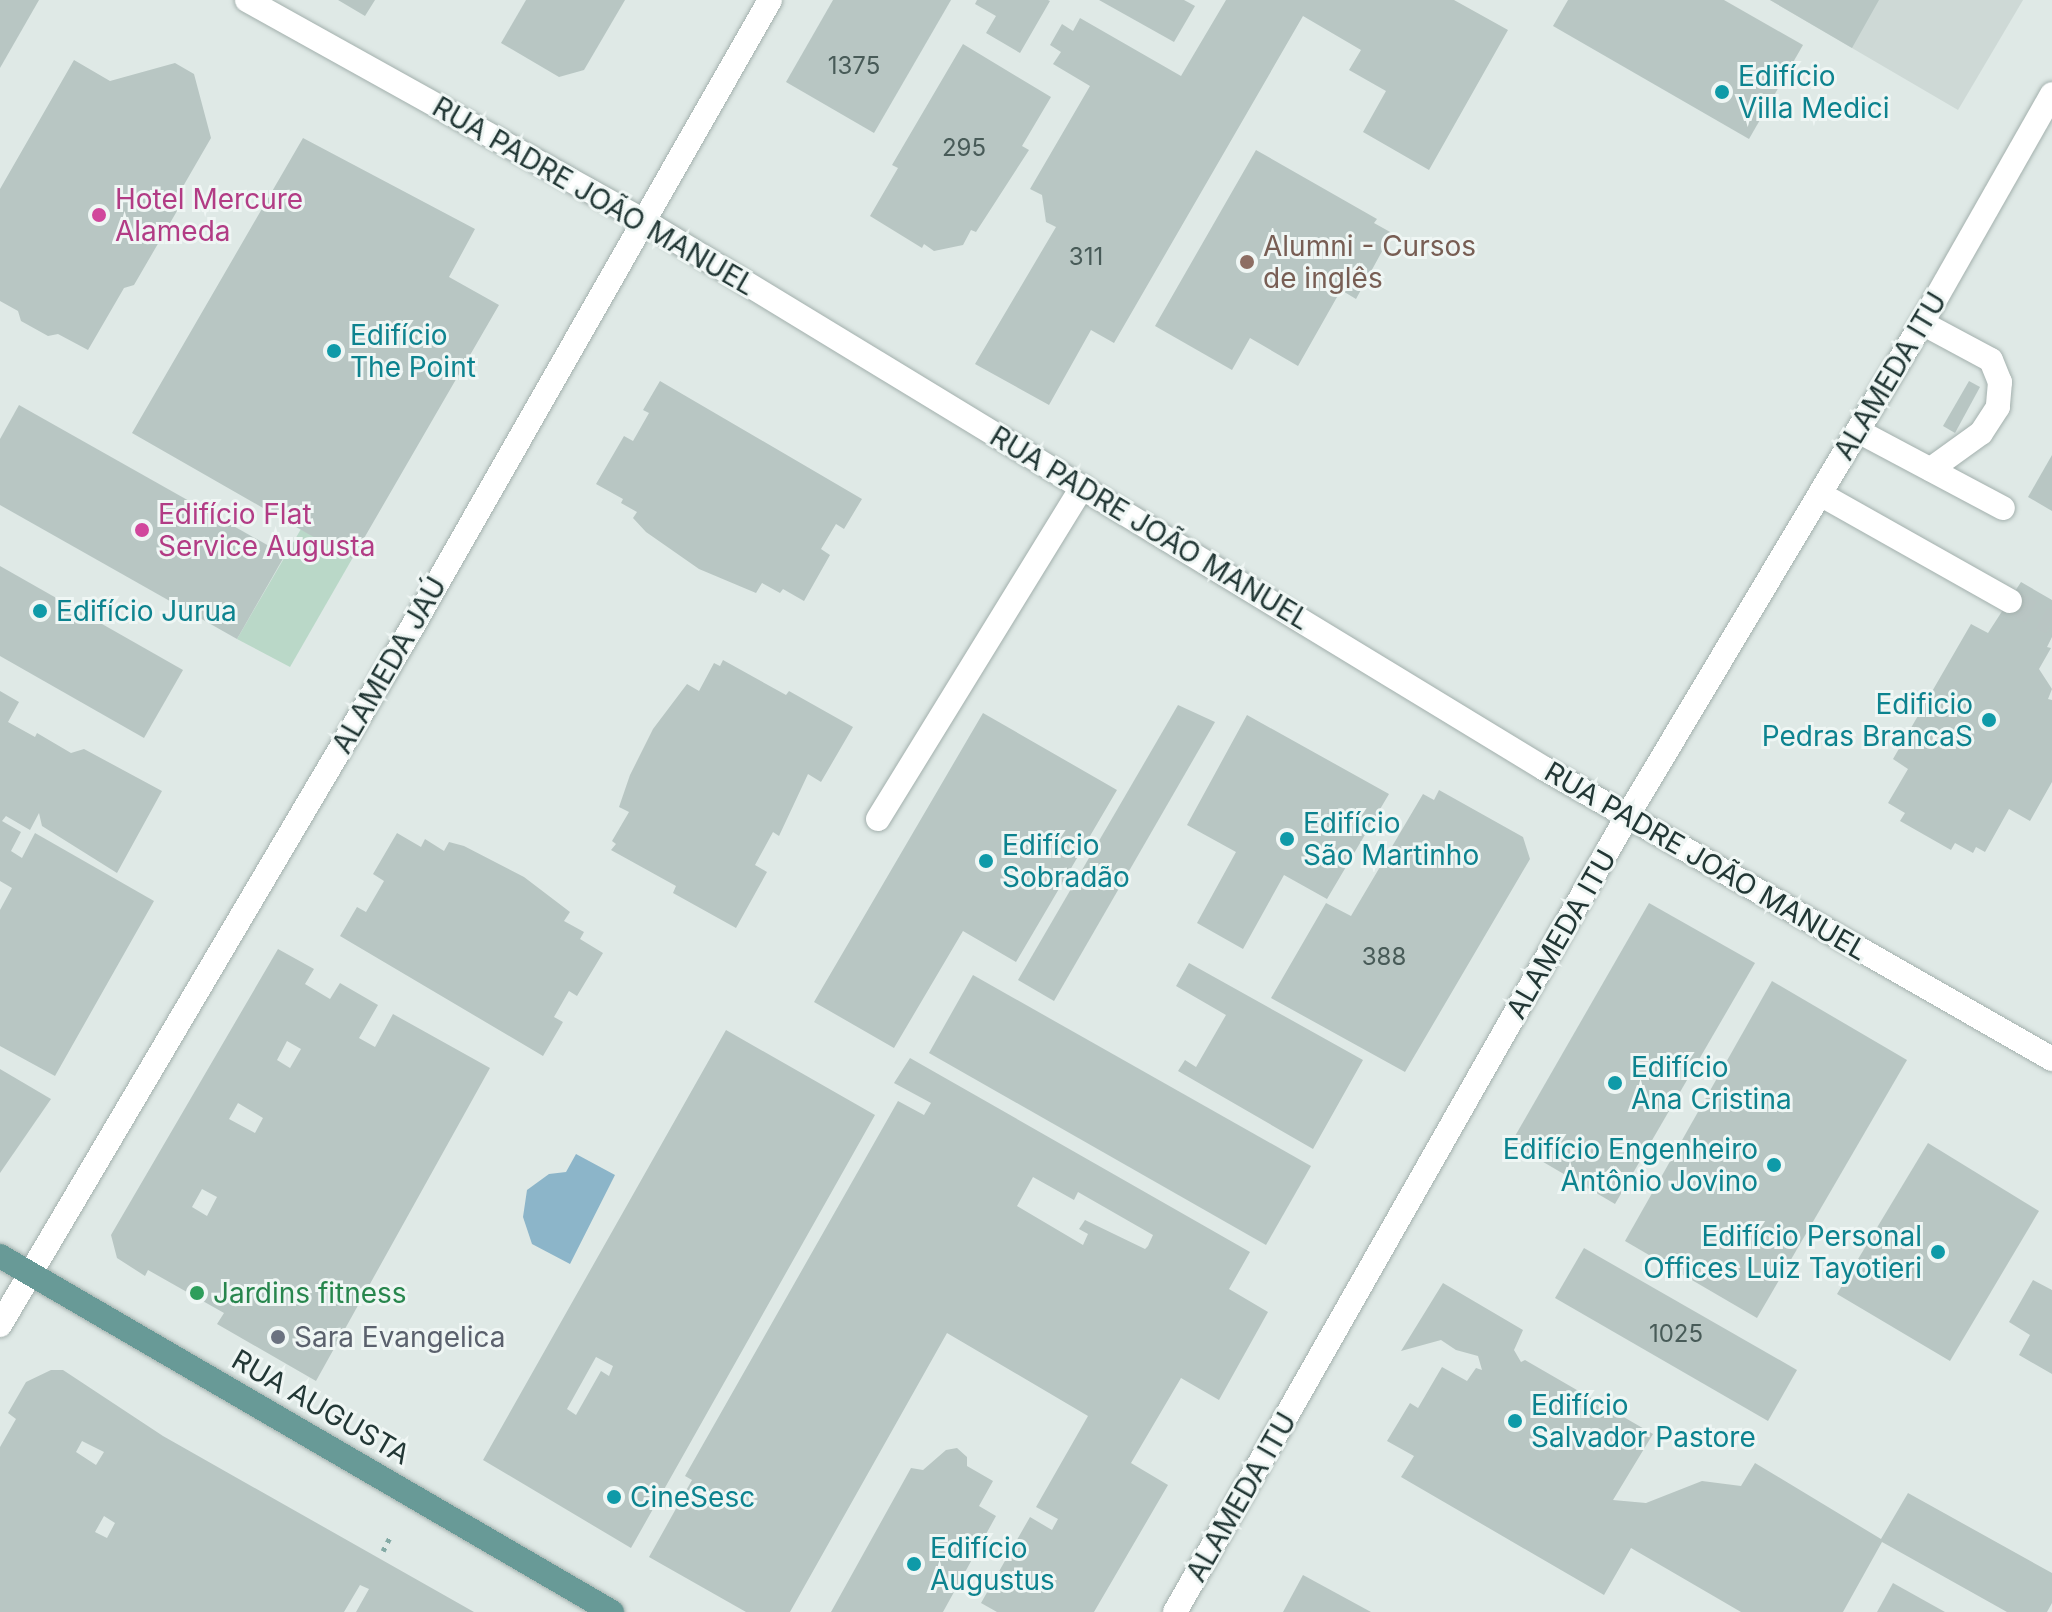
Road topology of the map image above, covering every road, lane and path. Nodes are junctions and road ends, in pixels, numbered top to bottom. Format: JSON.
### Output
{"nodes":[{"id":1,"x":247,"y":0,"type":"edge"},
{"id":2,"x":770,"y":0,"type":"edge"},
{"id":3,"x":2052,"y":94,"type":"edge"},
{"id":4,"x":644,"y":221,"type":"junction"},
{"id":5,"x":1922,"y":323,"type":"junction"},
{"id":6,"x":1858,"y":431,"type":"junction"},
{"id":7,"x":1931,"y":469,"type":"junction"},
{"id":8,"x":1082,"y":487,"type":"junction"},
{"id":9,"x":1820,"y":494,"type":"junction"},
{"id":10,"x":2003,"y":508,"type":"dead end"},
{"id":11,"x":2010,"y":601,"type":"tunnel mouth"},
{"id":12,"x":1628,"y":815,"type":"junction"},
{"id":13,"x":878,"y":819,"type":"dead end"},
{"id":14,"x":2052,"y":1059,"type":"edge"},
{"id":15,"x":0,"y":1256,"type":"edge"},
{"id":16,"x":30,"y":1273,"type":"junction"},
{"id":17,"x":0,"y":1325,"type":"edge"},
{"id":18,"x":391,"y":1535,"type":"dead end"},
{"id":19,"x":383,"y":1551,"type":"dead end"},
{"id":20,"x":612,"y":1612,"type":"edge"},
{"id":21,"x":1175,"y":1612,"type":"edge"}],
"edges":[{"from":1,"to":4,"type":"street","name":"RUA PADRE JOÃO MANUEL"},
{"from":2,"to":4,"type":"street","name":"ALAMEDA JAÚ"},
{"from":3,"to":5,"type":"street","name":"ALAMEDA ITU"},
{"from":4,"to":8,"type":"street","name":"RUA PADRE JOÃO MANUEL"},
{"from":4,"to":16,"type":"street","name":"ALAMEDA JAÚ"},
{"from":5,"to":6,"type":"street","name":"ALAMEDA ITU"},
{"from":5,"to":7,"type":"street"},
{"from":6,"to":7,"type":"street"},
{"from":6,"to":9,"type":"street","name":"ALAMEDA ITU"},
{"from":7,"to":10,"type":"street"},
{"from":8,"to":12,"type":"street","name":"RUA PADRE JOÃO MANUEL"},
{"from":8,"to":13,"type":"street"},
{"from":9,"to":11,"type":"street"},
{"from":9,"to":12,"type":"street","name":"ALAMEDA ITU"},
{"from":12,"to":14,"type":"street","name":"RUA PADRE JOÃO MANUEL"},
{"from":12,"to":21,"type":"street","name":"ALAMEDA ITU"},
{"from":15,"to":16,"type":"main road","name":"RUA AUGUSTA"},
{"from":16,"to":17,"type":"street","name":"ALAMEDA JAÚ"},
{"from":16,"to":20,"type":"main road","name":"RUA AUGUSTA"},
{"from":18,"to":19,"type":"path"}]}
